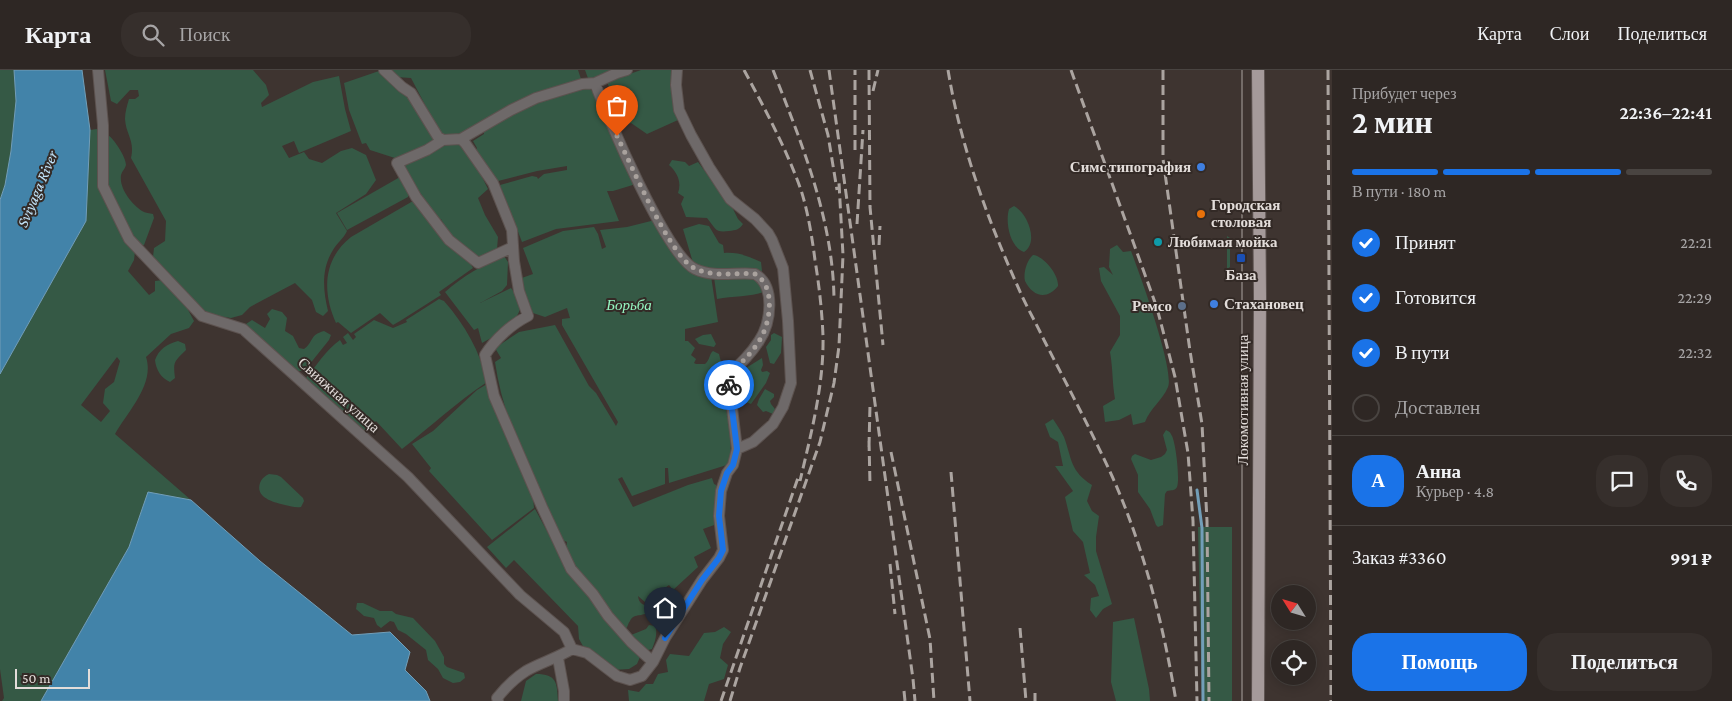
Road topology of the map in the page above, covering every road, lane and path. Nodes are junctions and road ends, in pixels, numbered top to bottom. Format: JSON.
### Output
{"nodes":[{"id":1,"x":98,"y":70,"type":"edge"},
{"id":2,"x":384,"y":70,"type":"edge"},
{"id":3,"x":677,"y":70,"type":"edge"},
{"id":4,"x":1258,"y":70,"type":"edge"},
{"id":5,"x":620,"y":71,"type":"edge"},
{"id":6,"x":595,"y":83,"type":"junction"},
{"id":7,"x":461,"y":139,"type":"junction"},
{"id":8,"x":443,"y":140,"type":"junction"},
{"id":9,"x":513,"y":247,"type":"junction"},
{"id":10,"x":737,"y":449,"type":"junction"},
{"id":11,"x":572,"y":649,"type":"junction"},
{"id":12,"x":558,"y":658,"type":"junction"},
{"id":13,"x":653,"y":662,"type":"junction"},
{"id":14,"x":498,"y":701,"type":"edge"},
{"id":15,"x":564,"y":701,"type":"edge"},
{"id":16,"x":1258,"y":701,"type":"edge"}],
"edges":[{"from":1,"to":11,"type":"street","name":"Свияжная улица"},
{"from":2,"to":8,"type":"street"},
{"from":3,"to":10,"type":"street"},
{"from":4,"to":16,"type":"main road","name":"Локомотивная улица"},
{"from":5,"to":6,"type":"street"},
{"from":6,"to":7,"type":"street"},
{"from":6,"to":10,"type":"street"},
{"from":7,"to":8,"type":"street"},
{"from":7,"to":9,"type":"street"},
{"from":8,"to":9,"type":"street"},
{"from":9,"to":13,"type":"street"},
{"from":10,"to":13,"type":"street"},
{"from":11,"to":12,"type":"street"},
{"from":11,"to":13,"type":"street"},
{"from":12,"to":14,"type":"street"},
{"from":12,"to":15,"type":"street"}]}
